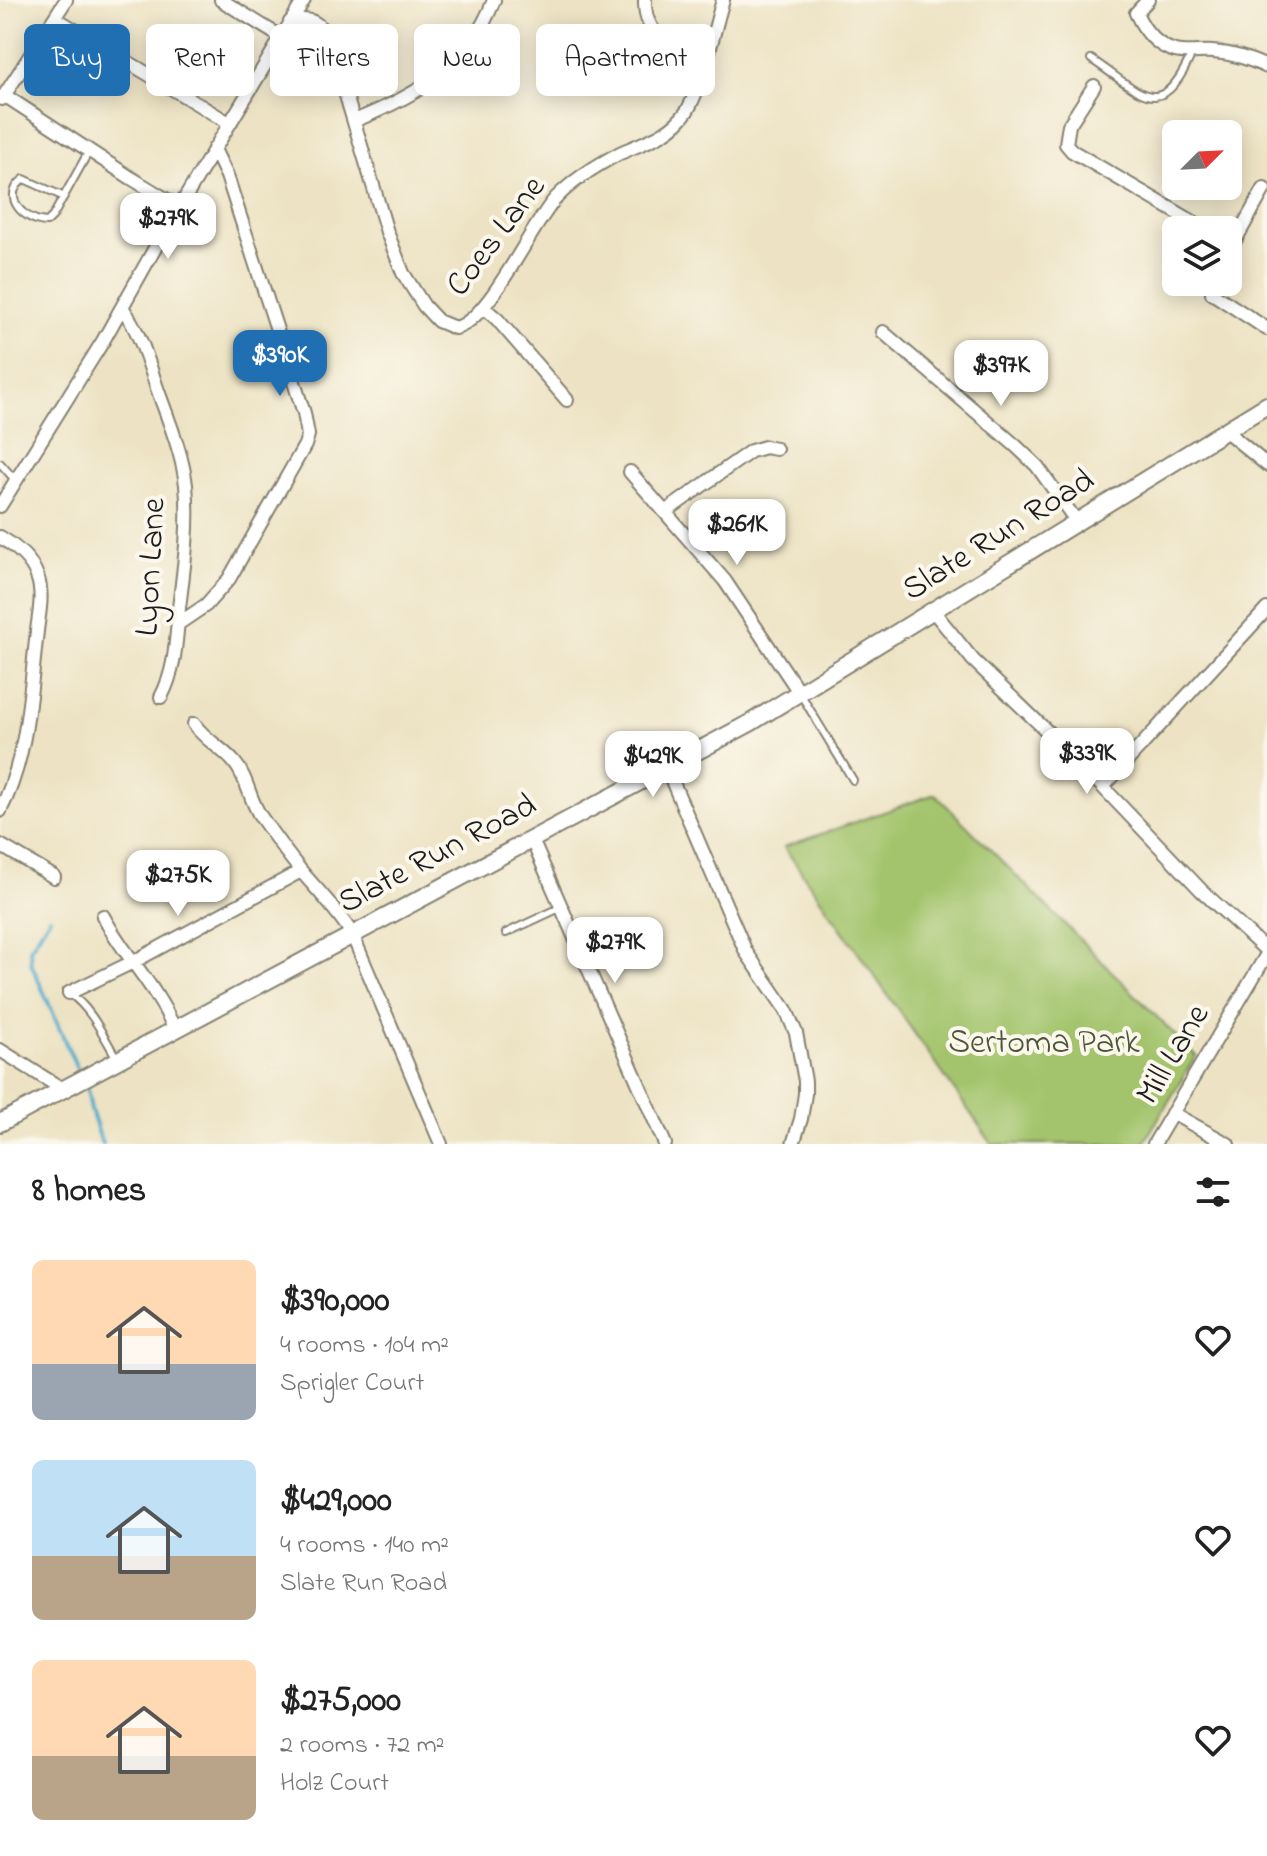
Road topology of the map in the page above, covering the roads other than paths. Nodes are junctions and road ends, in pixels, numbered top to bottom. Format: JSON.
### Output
{"nodes":[{"id":1,"x":66,"y":0,"type":"edge"},
{"id":2,"x":221,"y":0,"type":"edge"},
{"id":3,"x":304,"y":0,"type":"edge"},
{"id":4,"x":494,"y":0,"type":"edge"},
{"id":5,"x":645,"y":0,"type":"edge"},
{"id":6,"x":723,"y":0,"type":"edge"},
{"id":7,"x":1148,"y":0,"type":"edge"},
{"id":8,"x":55,"y":18,"type":"junction"},
{"id":9,"x":290,"y":22,"type":"joint"},
{"id":10,"x":648,"y":24,"type":"edge"},
{"id":11,"x":715,"y":25,"type":"edge"},
{"id":12,"x":270,"y":30,"type":"edge"},
{"id":13,"x":1193,"y":51,"type":"junction"},
{"id":14,"x":270,"y":55,"type":"edge"},
{"id":15,"x":1091,"y":59,"type":"dead end"},
{"id":16,"x":1267,"y":67,"type":"edge"},
{"id":17,"x":1094,"y":86,"type":"dead end"},
{"id":18,"x":694,"y":96,"type":"edge"},
{"id":19,"x":2,"y":99,"type":"edge"},
{"id":20,"x":354,"y":121,"type":"junction"},
{"id":21,"x":229,"y":123,"type":"junction"},
{"id":22,"x":214,"y":149,"type":"junction"},
{"id":23,"x":89,"y":151,"type":"junction"},
{"id":24,"x":1264,"y":189,"type":"dead end"},
{"id":25,"x":62,"y":196,"type":"junction"},
{"id":26,"x":179,"y":207,"type":"junction"},
{"id":27,"x":1183,"y":216,"type":"edge"},
{"id":28,"x":1242,"y":225,"type":"edge"},
{"id":29,"x":1217,"y":296,"type":"edge"},
{"id":30,"x":122,"y":307,"type":"junction"},
{"id":31,"x":483,"y":307,"type":"junction"},
{"id":32,"x":1267,"y":329,"type":"edge"},
{"id":33,"x":883,"y":332,"type":"dead end"},
{"id":34,"x":567,"y":400,"type":"dead end"},
{"id":35,"x":1267,"y":405,"type":"edge"},
{"id":36,"x":1226,"y":431,"type":"junction"},
{"id":37,"x":776,"y":449,"type":"dead end"},
{"id":38,"x":0,"y":463,"type":"edge"},
{"id":39,"x":1267,"y":465,"type":"edge"},
{"id":40,"x":630,"y":472,"type":"dead end"},
{"id":41,"x":16,"y":481,"type":"junction"},
{"id":42,"x":0,"y":506,"type":"edge"},
{"id":43,"x":665,"y":512,"type":"junction"},
{"id":44,"x":1077,"y":522,"type":"junction"},
{"id":45,"x":0,"y":537,"type":"edge"},
{"id":46,"x":1267,"y":609,"type":"edge"},
{"id":47,"x":934,"y":612,"type":"junction"},
{"id":48,"x":178,"y":624,"type":"junction"},
{"id":49,"x":801,"y":695,"type":"junction"},
{"id":50,"x":161,"y":697,"type":"dead end"},
{"id":51,"x":194,"y":724,"type":"dead end"},
{"id":52,"x":667,"y":769,"type":"junction"},
{"id":53,"x":853,"y":780,"type":"dead end"},
{"id":54,"x":1103,"y":787,"type":"junction"},
{"id":55,"x":0,"y":811,"type":"edge"},
{"id":56,"x":532,"y":840,"type":"junction"},
{"id":57,"x":0,"y":845,"type":"edge"},
{"id":58,"x":301,"y":871,"type":"junction"},
{"id":59,"x":54,"y":877,"type":"dead end"},
{"id":60,"x":562,"y":907,"type":"junction"},
{"id":61,"x":103,"y":916,"type":"dead end"},
{"id":62,"x":506,"y":933,"type":"dead end"},
{"id":63,"x":352,"y":934,"type":"junction"},
{"id":64,"x":1267,"y":952,"type":"edge"},
{"id":65,"x":135,"y":961,"type":"junction"},
{"id":66,"x":69,"y":993,"type":"joint"},
{"id":67,"x":175,"y":1030,"type":"junction"},
{"id":68,"x":0,"y":1050,"type":"edge"},
{"id":69,"x":118,"y":1060,"type":"junction"},
{"id":70,"x":64,"y":1090,"type":"junction"},
{"id":71,"x":1172,"y":1113,"type":"junction"},
{"id":72,"x":0,"y":1123,"type":"edge"},
{"id":73,"x":441,"y":1144,"type":"edge"},
{"id":74,"x":665,"y":1144,"type":"edge"},
{"id":75,"x":793,"y":1144,"type":"edge"},
{"id":76,"x":1154,"y":1144,"type":"edge"},
{"id":77,"x":1228,"y":1144,"type":"edge"}],
"edges":[{"from":1,"to":8,"type":"street"},
{"from":2,"to":12,"type":"street"},
{"from":3,"to":9,"type":"street"},
{"from":4,"to":20,"type":"street"},
{"from":5,"to":10,"type":"street"},
{"from":6,"to":11,"type":"street","name":"Coes Lane"},
{"from":7,"to":13,"type":"street"},
{"from":8,"to":19,"type":"street"},
{"from":8,"to":21,"type":"street"},
{"from":9,"to":20,"type":"street"},
{"from":13,"to":15,"type":"lane"},
{"from":13,"to":16,"type":"street"},
{"from":14,"to":21,"type":"street"},
{"from":17,"to":27,"type":"street"},
{"from":18,"to":31,"type":"street","name":"Coes Lane"},
{"from":19,"to":23,"type":"street"},
{"from":20,"to":31,"type":"street","name":"Coes Lane"},
{"from":21,"to":22,"type":"street"},
{"from":22,"to":26,"type":"street"},
{"from":22,"to":48,"type":"street"},
{"from":23,"to":25,"type":"lane"},
{"from":23,"to":26,"type":"street"},
{"from":24,"to":28,"type":"street"},
{"from":25,"to":25,"type":"lane"},
{"from":26,"to":30,"type":"street"},
{"from":29,"to":32,"type":"street"},
{"from":30,"to":41,"type":"street"},
{"from":30,"to":48,"type":"street","name":"Lyon Lane"},
{"from":31,"to":34,"type":"street"},
{"from":33,"to":44,"type":"street"},
{"from":35,"to":36,"type":"street","name":"Slate Run Road"},
{"from":36,"to":39,"type":"street"},
{"from":36,"to":44,"type":"street","name":"Slate Run Road"},
{"from":37,"to":43,"type":"street"},
{"from":38,"to":41,"type":"lane"},
{"from":40,"to":43,"type":"street"},
{"from":41,"to":42,"type":"street"},
{"from":43,"to":49,"type":"street"},
{"from":44,"to":47,"type":"street","name":"Slate Run Road"},
{"from":45,"to":55,"type":"street"},
{"from":46,"to":54,"type":"street"},
{"from":47,"to":49,"type":"street","name":"Slate Run Road"},
{"from":47,"to":54,"type":"street"},
{"from":48,"to":50,"type":"street","name":"Lyon Lane"},
{"from":49,"to":52,"type":"street","name":"Slate Run Road"},
{"from":49,"to":53,"type":"lane"},
{"from":51,"to":58,"type":"street"},
{"from":52,"to":56,"type":"street","name":"Slate Run Road"},
{"from":52,"to":75,"type":"street"},
{"from":54,"to":64,"type":"street"},
{"from":56,"to":60,"type":"street"},
{"from":56,"to":63,"type":"street","name":"Slate Run Road"},
{"from":57,"to":59,"type":"street"},
{"from":58,"to":63,"type":"street"},
{"from":58,"to":65,"type":"street"},
{"from":60,"to":62,"type":"lane"},
{"from":60,"to":74,"type":"street"},
{"from":61,"to":65,"type":"street"},
{"from":63,"to":67,"type":"street","name":"Slate Run Road"},
{"from":63,"to":73,"type":"street"},
{"from":64,"to":71,"type":"street","name":"Mill Lane"},
{"from":65,"to":66,"type":"street"},
{"from":65,"to":67,"type":"street"},
{"from":66,"to":69,"type":"lane"},
{"from":67,"to":69,"type":"street","name":"Slate Run Road"},
{"from":68,"to":70,"type":"street"},
{"from":69,"to":70,"type":"street","name":"Slate Run Road"},
{"from":70,"to":72,"type":"street","name":"Slate Run Road"},
{"from":71,"to":76,"type":"street","name":"Mill Lane"},
{"from":71,"to":77,"type":"street"}]}
